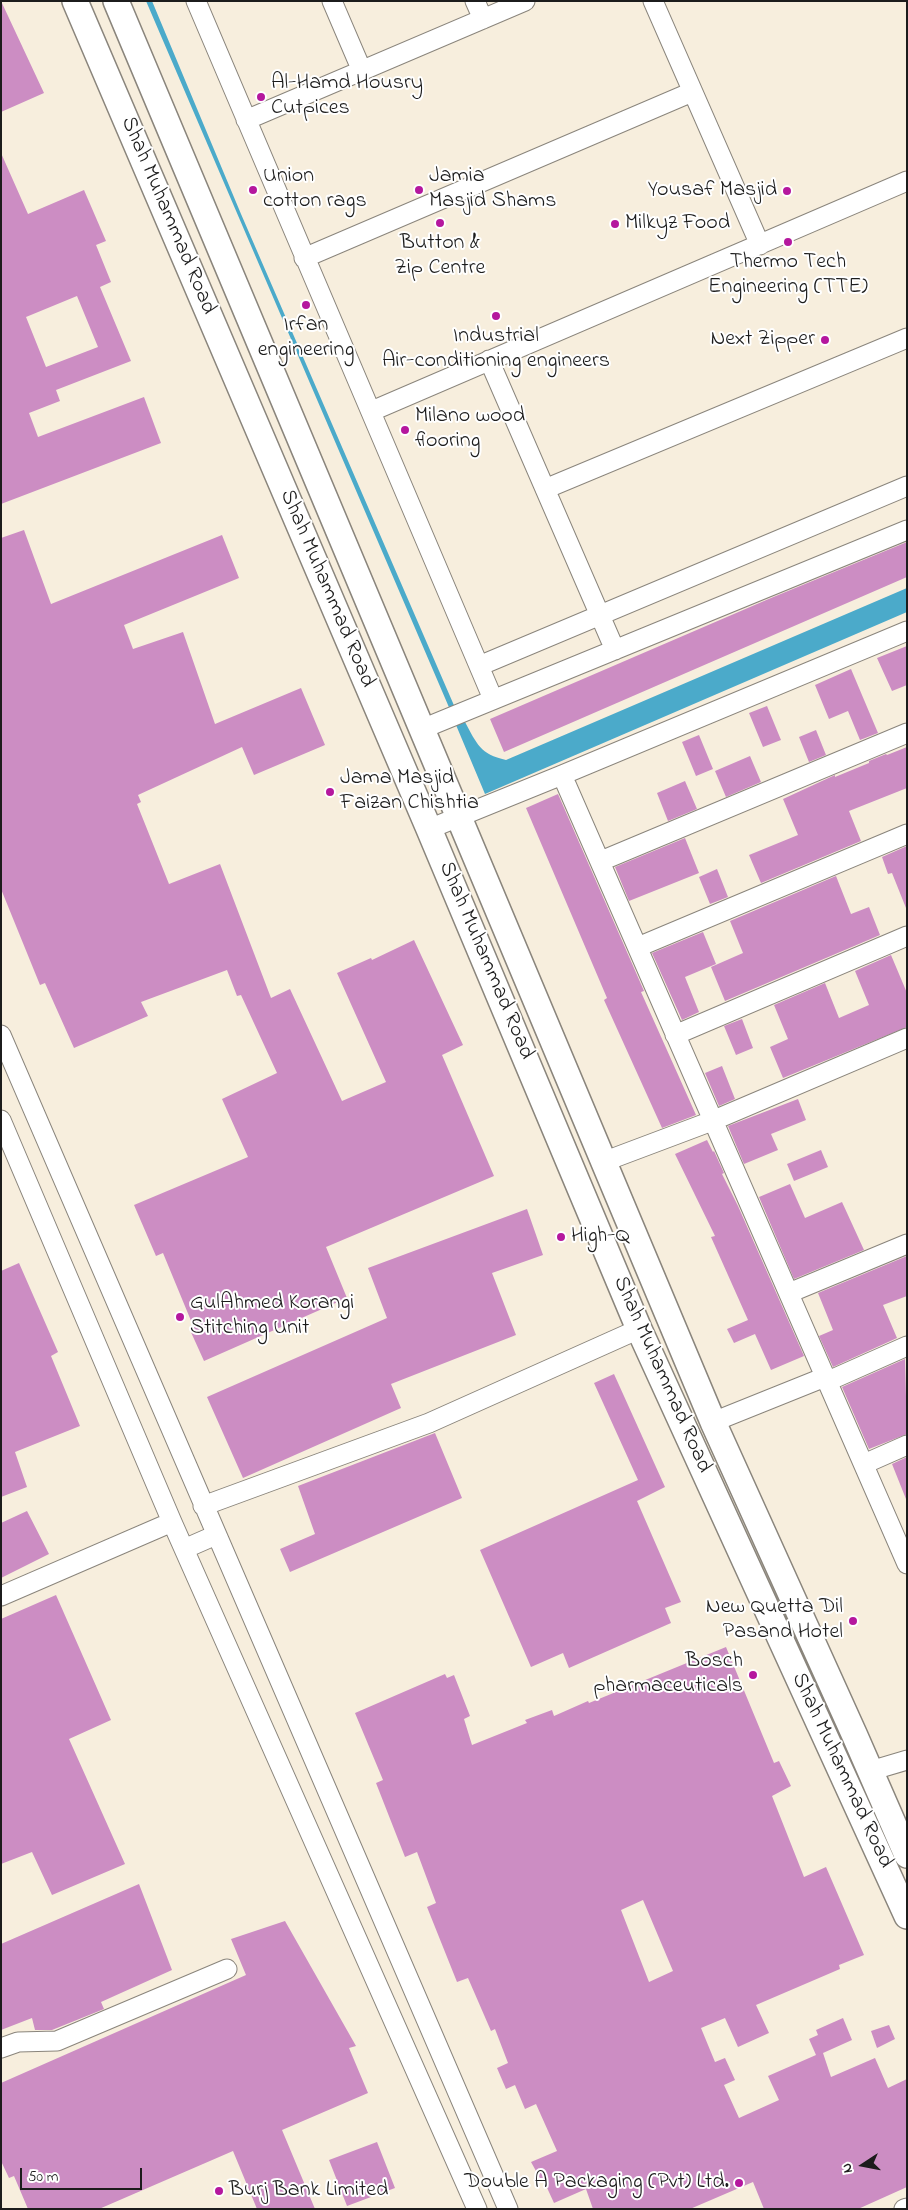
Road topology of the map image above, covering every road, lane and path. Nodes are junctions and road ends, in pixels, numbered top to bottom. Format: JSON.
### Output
{"nodes":[{"id":1,"x":75,"y":1,"type":"edge"},
{"id":2,"x":116,"y":1,"type":"edge"},
{"id":3,"x":196,"y":1,"type":"edge"},
{"id":4,"x":332,"y":1,"type":"edge"},
{"id":5,"x":475,"y":1,"type":"edge"},
{"id":6,"x":525,"y":1,"type":"edge"},
{"id":7,"x":653,"y":1,"type":"edge"},
{"id":8,"x":483,"y":19,"type":"junction"},
{"id":9,"x":362,"y":71,"type":"junction"},
{"id":10,"x":692,"y":92,"type":"junction"},
{"id":11,"x":246,"y":120,"type":"junction"},
{"id":12,"x":907,"y":181,"type":"edge"},
{"id":13,"x":760,"y":245,"type":"junction"},
{"id":14,"x":304,"y":258,"type":"junction"},
{"id":15,"x":907,"y":338,"type":"edge"},
{"id":16,"x":489,"y":360,"type":"junction"},
{"id":17,"x":372,"y":411,"type":"junction"},
{"id":18,"x":907,"y":486,"type":"edge"},
{"id":19,"x":545,"y":489,"type":"junction"},
{"id":20,"x":907,"y":530,"type":"edge"},
{"id":21,"x":600,"y":616,"type":"junction"},
{"id":22,"x":907,"y":631,"type":"edge"},
{"id":23,"x":615,"y":650,"type":"junction"},
{"id":24,"x":479,"y":666,"type":"junction"},
{"id":25,"x":494,"y":699,"type":"junction"},
{"id":26,"x":431,"y":725,"type":"junction"},
{"id":27,"x":907,"y":733,"type":"edge"},
{"id":28,"x":562,"y":775,"type":"junction"},
{"id":29,"x":460,"y":817,"type":"junction"},
{"id":30,"x":429,"y":829,"type":"junction"},
{"id":31,"x":907,"y":834,"type":"edge"},
{"id":32,"x":601,"y":861,"type":"junction"},
{"id":33,"x":907,"y":936,"type":"edge"},
{"id":34,"x":638,"y":947,"type":"junction"},
{"id":35,"x":1,"y":1035,"type":"edge"},
{"id":36,"x":675,"y":1035,"type":"junction"},
{"id":37,"x":907,"y":1038,"type":"edge"},
{"id":38,"x":1,"y":1120,"type":"edge"},
{"id":39,"x":712,"y":1121,"type":"junction"},
{"id":40,"x":603,"y":1162,"type":"junction"},
{"id":41,"x":907,"y":1244,"type":"edge"},
{"id":42,"x":789,"y":1293,"type":"junction"},
{"id":43,"x":639,"y":1329,"type":"junction"},
{"id":44,"x":907,"y":1346,"type":"edge"},
{"id":45,"x":826,"y":1380,"type":"junction"},
{"id":46,"x":712,"y":1422,"type":"junction"},
{"id":47,"x":907,"y":1445,"type":"edge"},
{"id":48,"x":864,"y":1464,"type":"junction"},
{"id":49,"x":203,"y":1506,"type":"junction"},
{"id":50,"x":172,"y":1522,"type":"junction"},
{"id":51,"x":216,"y":1536,"type":"junction"},
{"id":52,"x":184,"y":1549,"type":"junction"},
{"id":53,"x":904,"y":1552,"type":"edge"},
{"id":54,"x":1,"y":1596,"type":"edge"},
{"id":55,"x":839,"y":1701,"type":"junction"},
{"id":56,"x":815,"y":1715,"type":"junction"},
{"id":57,"x":855,"y":1736,"type":"junction"},
{"id":58,"x":829,"y":1748,"type":"junction"},
{"id":59,"x":907,"y":1760,"type":"edge"},
{"id":60,"x":870,"y":1771,"type":"junction"},
{"id":61,"x":907,"y":1856,"type":"edge"},
{"id":62,"x":907,"y":1916,"type":"edge"},
{"id":63,"x":227,"y":1968,"type":"dead end"},
{"id":64,"x":1,"y":2048,"type":"edge"},
{"id":65,"x":477,"y":2209,"type":"edge"},
{"id":66,"x":508,"y":2209,"type":"edge"}],
"edges":[{"from":1,"to":30,"type":"main road","name":"Shah Muhammad Road"},
{"from":2,"to":26,"type":"main road","name":"Shah Muhammad Road"},
{"from":3,"to":11,"type":"street"},
{"from":4,"to":9,"type":"street"},
{"from":5,"to":8,"type":"street"},
{"from":6,"to":8,"type":"street"},
{"from":7,"to":10,"type":"street"},
{"from":8,"to":9,"type":"street"},
{"from":9,"to":11,"type":"street"},
{"from":10,"to":13,"type":"street"},
{"from":10,"to":14,"type":"street"},
{"from":11,"to":14,"type":"street"},
{"from":12,"to":13,"type":"street"},
{"from":13,"to":16,"type":"street"},
{"from":14,"to":17,"type":"street"},
{"from":15,"to":19,"type":"street"},
{"from":16,"to":17,"type":"street"},
{"from":16,"to":19,"type":"street"},
{"from":17,"to":24,"type":"street"},
{"from":18,"to":21,"type":"street"},
{"from":19,"to":21,"type":"street"},
{"from":20,"to":23,"type":"street"},
{"from":21,"to":23,"type":"street"},
{"from":21,"to":24,"type":"street"},
{"from":22,"to":28,"type":"street"},
{"from":23,"to":25,"type":"street"},
{"from":24,"to":25,"type":"street"},
{"from":25,"to":26,"type":"street"},
{"from":26,"to":29,"type":"main road","name":"Shah Muhammad Road"},
{"from":27,"to":32,"type":"street"},
{"from":28,"to":29,"type":"street"},
{"from":28,"to":32,"type":"street"},
{"from":29,"to":30,"type":"street"},
{"from":29,"to":40,"type":"main road","name":"Shah Muhammad Road"},
{"from":30,"to":43,"type":"main road","name":"Shah Muhammad Road"},
{"from":31,"to":34,"type":"street"},
{"from":32,"to":34,"type":"street"},
{"from":33,"to":36,"type":"street"},
{"from":34,"to":36,"type":"street"},
{"from":35,"to":49,"type":"street"},
{"from":36,"to":39,"type":"street"},
{"from":37,"to":39,"type":"street"},
{"from":38,"to":50,"type":"street"},
{"from":39,"to":40,"type":"street"},
{"from":39,"to":42,"type":"street"},
{"from":40,"to":46,"type":"main road","name":"Shah Muhammad Road"},
{"from":41,"to":42,"type":"street"},
{"from":42,"to":45,"type":"street"},
{"from":43,"to":49,"type":"street"},
{"from":43,"to":56,"type":"main road","name":"Shah Muhammad Road"},
{"from":44,"to":45,"type":"street"},
{"from":45,"to":46,"type":"street"},
{"from":45,"to":48,"type":"street"},
{"from":46,"to":55,"type":"main road","name":"Shah Muhammad Road"},
{"from":47,"to":48,"type":"street"},
{"from":48,"to":53,"type":"street"},
{"from":49,"to":51,"type":"street"},
{"from":50,"to":52,"type":"street"},
{"from":50,"to":54,"type":"street"},
{"from":51,"to":52,"type":"street"},
{"from":51,"to":66,"type":"street"},
{"from":52,"to":65,"type":"street"},
{"from":55,"to":56,"type":"street"},
{"from":55,"to":57,"type":"main road","name":"Shah Muhammad Road"},
{"from":56,"to":58,"type":"main road","name":"Shah Muhammad Road"},
{"from":57,"to":58,"type":"street"},
{"from":57,"to":60,"type":"main road","name":"Shah Muhammad Road"},
{"from":58,"to":62,"type":"main road","name":"Shah Muhammad Road"},
{"from":59,"to":60,"type":"street"},
{"from":60,"to":61,"type":"main road","name":"Shah Muhammad Road"},
{"from":63,"to":64,"type":"street"}]}
